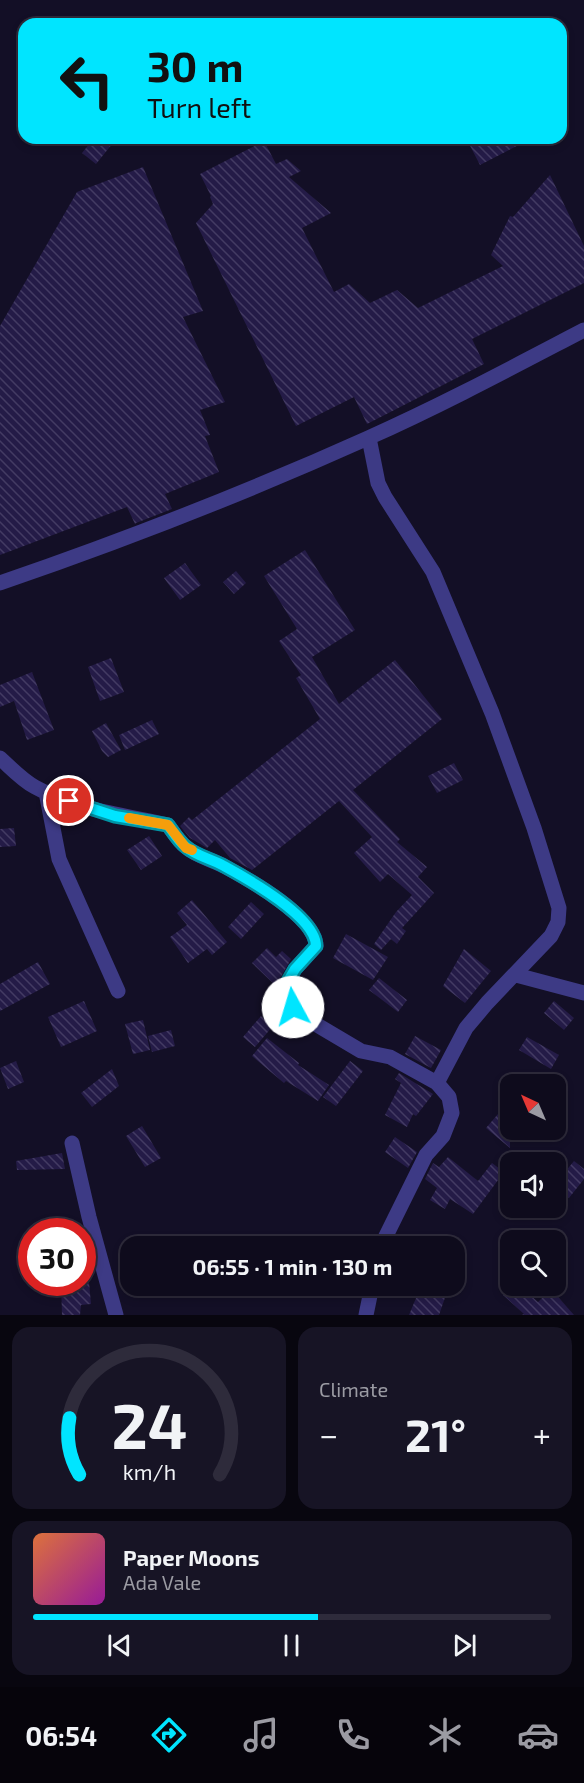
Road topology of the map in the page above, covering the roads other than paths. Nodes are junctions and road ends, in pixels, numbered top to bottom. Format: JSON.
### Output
{"nodes":[{"id":1,"x":584,"y":330,"type":"edge"},
{"id":2,"x":369,"y":438,"type":"junction"},
{"id":3,"x":0,"y":583,"type":"edge"},
{"id":4,"x":0,"y":758,"type":"edge"},
{"id":5,"x":46,"y":792,"type":"junction"},
{"id":6,"x":516,"y":975,"type":"junction"},
{"id":7,"x":118,"y":991,"type":"dead end"},
{"id":8,"x":584,"y":993,"type":"edge"},
{"id":9,"x":437,"y":1083,"type":"junction"},
{"id":10,"x":72,"y":1143,"type":"dead end"},
{"id":11,"x":386,"y":1236,"type":"edge"},
{"id":12,"x":370,"y":1296,"type":"edge"},
{"id":13,"x":116,"y":1315,"type":"edge"},
{"id":14,"x":366,"y":1315,"type":"edge"}],
"edges":[{"from":1,"to":2,"type":"street"},
{"from":2,"to":3,"type":"street"},
{"from":2,"to":6,"type":"street"},
{"from":4,"to":5,"type":"street"},
{"from":5,"to":7,"type":"street"},
{"from":5,"to":9,"type":"street"},
{"from":6,"to":8,"type":"street"},
{"from":6,"to":9,"type":"street"},
{"from":9,"to":11,"type":"street"},
{"from":10,"to":13,"type":"street"},
{"from":12,"to":14,"type":"street"}]}
